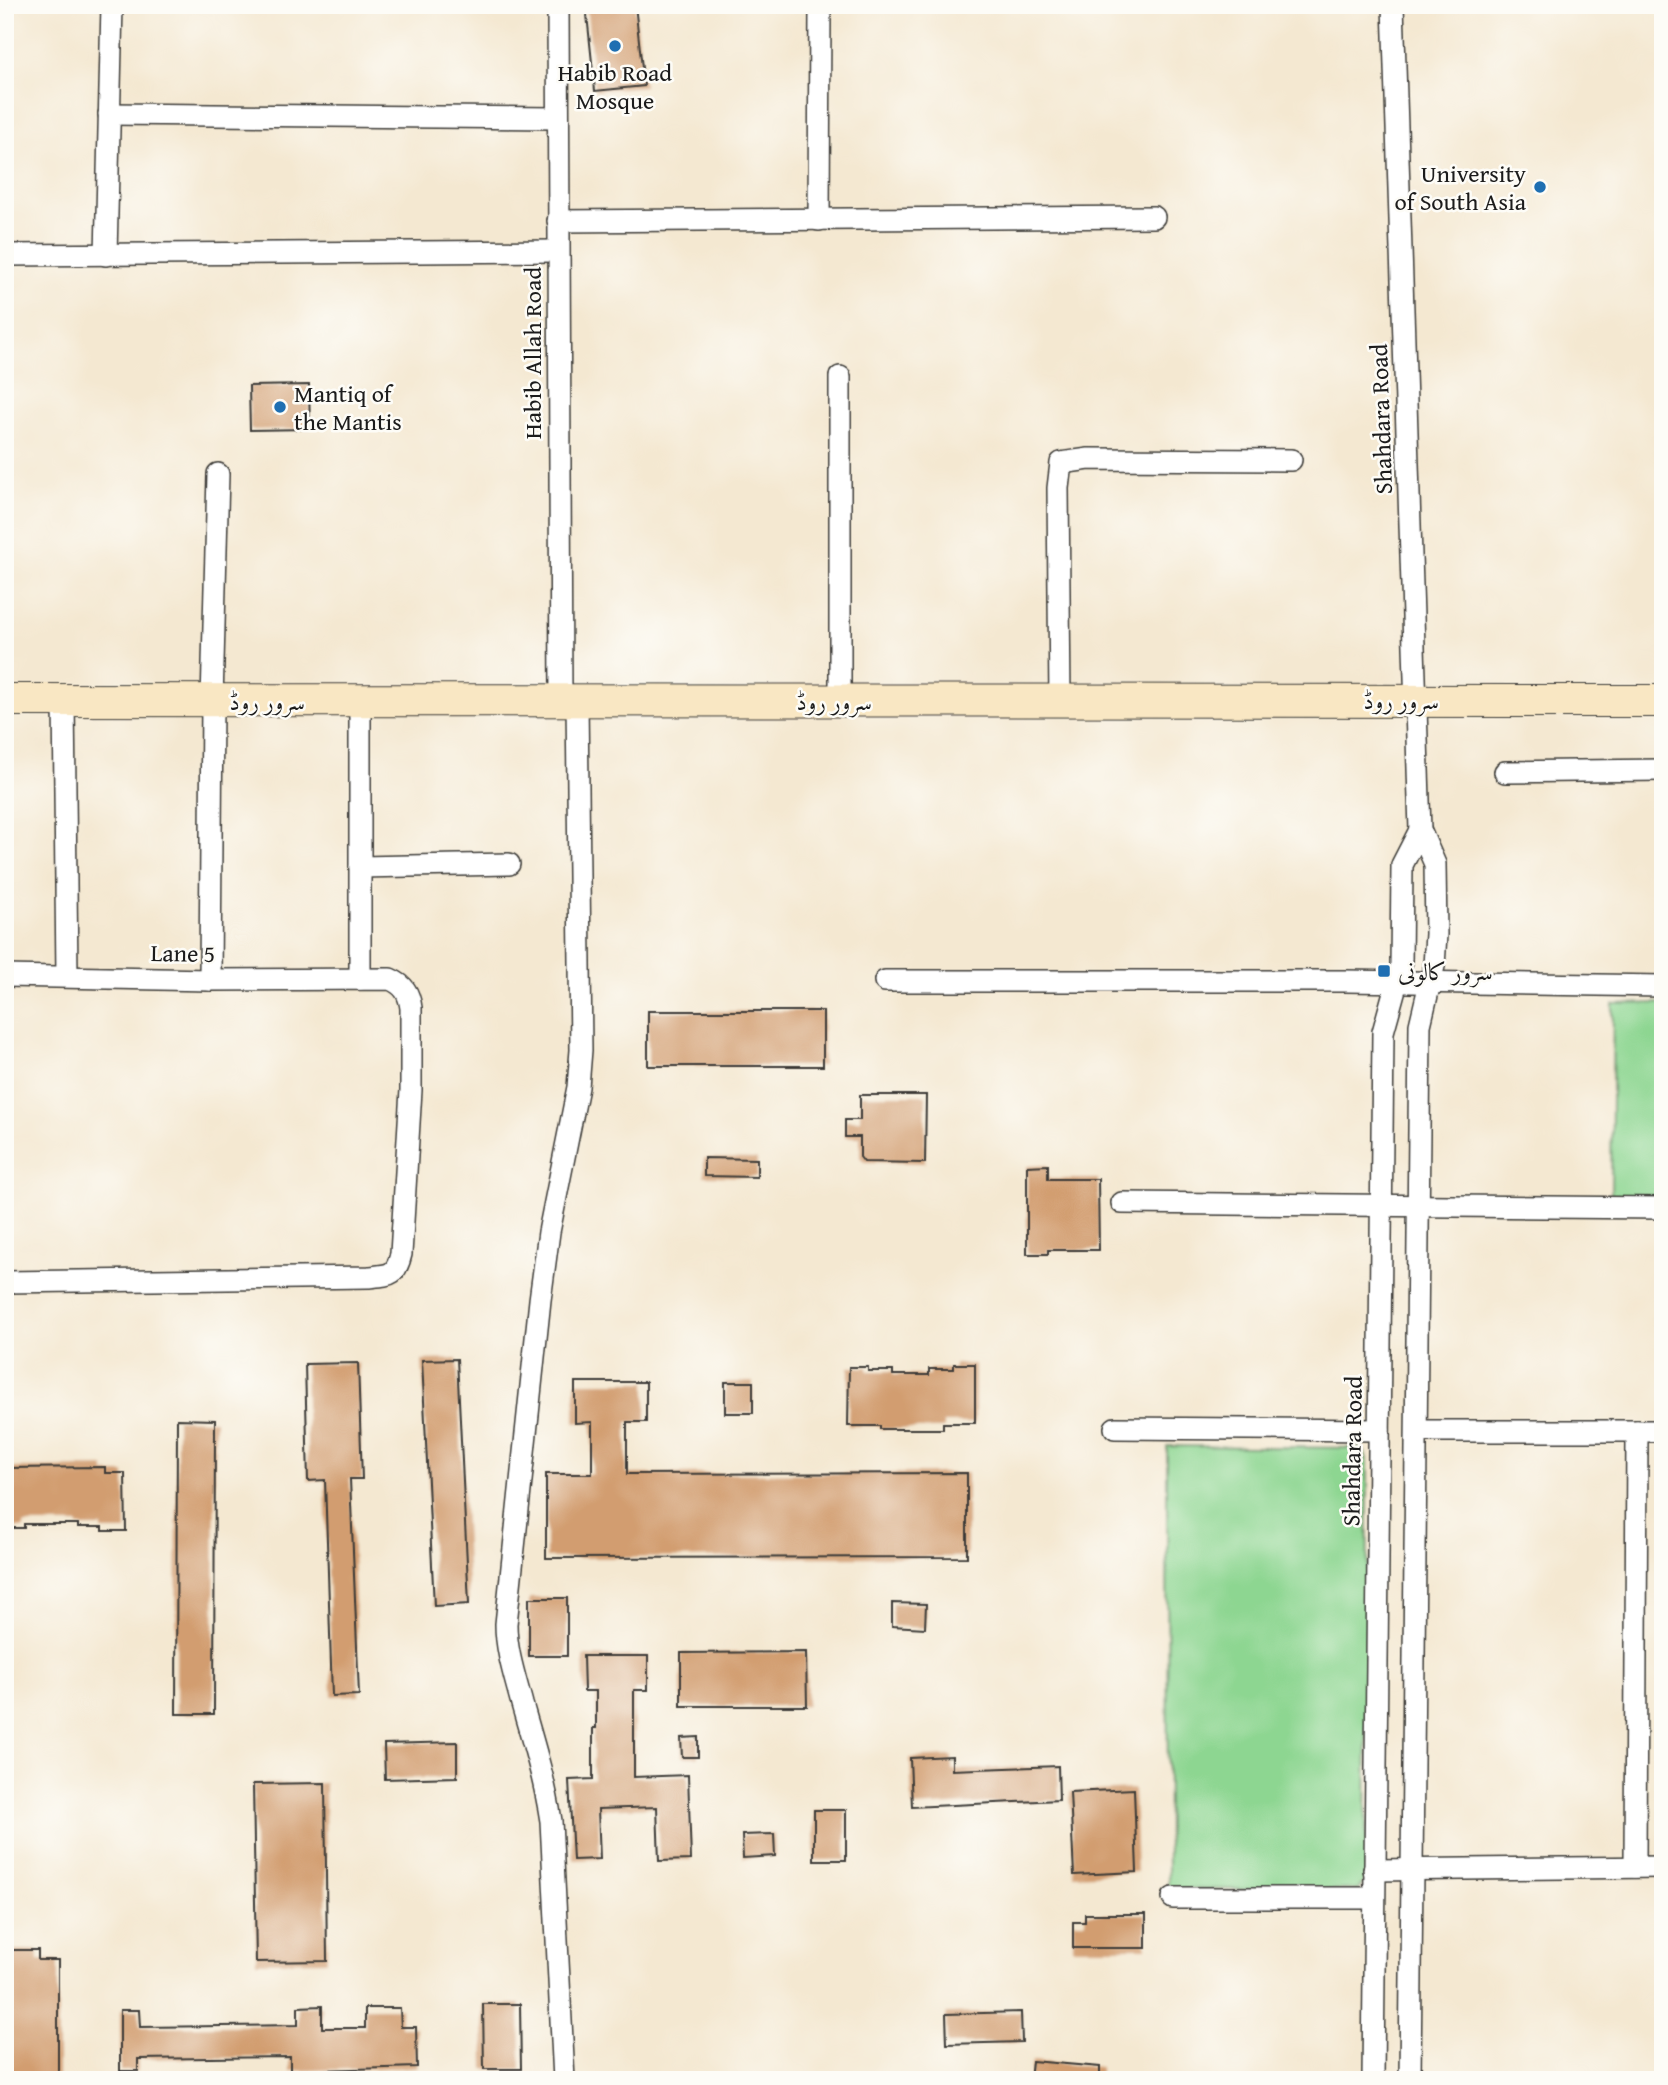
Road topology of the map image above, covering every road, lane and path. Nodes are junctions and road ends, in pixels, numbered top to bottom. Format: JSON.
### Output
{"nodes":[{"id":1,"x":112,"y":5,"type":"edge"},
{"id":2,"x":558,"y":5,"type":"edge"},
{"id":3,"x":820,"y":5,"type":"edge"},
{"id":4,"x":1393,"y":5,"type":"edge"},
{"id":5,"x":109,"y":114,"type":"junction"},
{"id":6,"x":557,"y":118,"type":"junction"},
{"id":7,"x":1154,"y":217,"type":"dead end"},
{"id":8,"x":819,"y":220,"type":"junction"},
{"id":9,"x":558,"y":221,"type":"junction"},
{"id":10,"x":558,"y":251,"type":"junction"},
{"id":11,"x":5,"y":255,"type":"edge"},
{"id":12,"x":106,"y":255,"type":"junction"},
{"id":13,"x":841,"y":377,"type":"dead end"},
{"id":14,"x":1291,"y":460,"type":"dead end"},
{"id":15,"x":218,"y":474,"type":"dead end"},
{"id":16,"x":5,"y":700,"type":"edge"},
{"id":17,"x":64,"y":700,"type":"junction"},
{"id":18,"x":1417,"y":700,"type":"junction"},
{"id":19,"x":212,"y":701,"type":"junction"},
{"id":20,"x":360,"y":701,"type":"junction"},
{"id":21,"x":569,"y":701,"type":"junction"},
{"id":22,"x":840,"y":701,"type":"junction"},
{"id":23,"x":1060,"y":701,"type":"junction"},
{"id":24,"x":1663,"y":701,"type":"edge"},
{"id":25,"x":1663,"y":770,"type":"edge"},
{"id":26,"x":1505,"y":772,"type":"dead end"},
{"id":27,"x":1420,"y":830,"type":"junction"},
{"id":28,"x":509,"y":864,"type":"dead end"},
{"id":29,"x":360,"y":867,"type":"junction"},
{"id":30,"x":5,"y":976,"type":"edge"},
{"id":31,"x":67,"y":976,"type":"junction"},
{"id":32,"x":360,"y":979,"type":"junction"},
{"id":33,"x":210,"y":980,"type":"junction"},
{"id":34,"x":885,"y":981,"type":"dead end"},
{"id":35,"x":1398,"y":981,"type":"junction"},
{"id":36,"x":1431,"y":981,"type":"junction"},
{"id":37,"x":1663,"y":986,"type":"edge"},
{"id":38,"x":1122,"y":1203,"type":"dead end"},
{"id":39,"x":1381,"y":1205,"type":"junction"},
{"id":40,"x":1417,"y":1206,"type":"junction"},
{"id":41,"x":1663,"y":1208,"type":"edge"},
{"id":42,"x":5,"y":1282,"type":"edge"},
{"id":43,"x":1115,"y":1428,"type":"dead end"},
{"id":44,"x":1379,"y":1430,"type":"junction"},
{"id":45,"x":1417,"y":1431,"type":"junction"},
{"id":46,"x":1663,"y":1431,"type":"edge"},
{"id":47,"x":1637,"y":1432,"type":"junction"},
{"id":48,"x":1635,"y":1867,"type":"junction"},
{"id":49,"x":1663,"y":1867,"type":"edge"},
{"id":50,"x":1374,"y":1870,"type":"junction"},
{"id":51,"x":1413,"y":1871,"type":"junction"},
{"id":52,"x":1173,"y":1898,"type":"dead end"},
{"id":53,"x":1373,"y":1898,"type":"junction"},
{"id":54,"x":564,"y":2080,"type":"edge"},
{"id":55,"x":1373,"y":2080,"type":"edge"},
{"id":56,"x":1410,"y":2080,"type":"edge"}],
"edges":[{"from":1,"to":5,"type":"street"},
{"from":2,"to":6,"type":"street","name":"Habib Allah Road"},
{"from":3,"to":8,"type":"street"},
{"from":4,"to":18,"type":"street","name":"Shahdara Road"},
{"from":5,"to":6,"type":"street"},
{"from":5,"to":12,"type":"street"},
{"from":6,"to":9,"type":"street","name":"Habib Allah Road"},
{"from":7,"to":8,"type":"street"},
{"from":8,"to":9,"type":"street"},
{"from":9,"to":10,"type":"street","name":"Habib Allah Road"},
{"from":10,"to":12,"type":"street"},
{"from":10,"to":21,"type":"street","name":"Habib Allah Road"},
{"from":11,"to":12,"type":"street"},
{"from":13,"to":22,"type":"street"},
{"from":14,"to":23,"type":"street"},
{"from":15,"to":19,"type":"street"},
{"from":16,"to":17,"type":"street","name":"سرور روڈ"},
{"from":17,"to":19,"type":"street","name":"سرور روڈ"},
{"from":17,"to":31,"type":"street"},
{"from":18,"to":23,"type":"street","name":"سرور روڈ"},
{"from":18,"to":24,"type":"street","name":"سرور روڈ"},
{"from":18,"to":27,"type":"street","name":"Shahdara Road"},
{"from":19,"to":20,"type":"street","name":"سرور روڈ"},
{"from":19,"to":33,"type":"street"},
{"from":20,"to":21,"type":"street","name":"سرور روڈ"},
{"from":20,"to":29,"type":"street"},
{"from":21,"to":22,"type":"street","name":"سرور روڈ"},
{"from":21,"to":54,"type":"street","name":"Habib Allah Road"},
{"from":22,"to":23,"type":"street","name":"سرور روڈ"},
{"from":25,"to":26,"type":"street"},
{"from":27,"to":35,"type":"street","name":"Shahdara Road"},
{"from":27,"to":36,"type":"street","name":"Shahdara Road"},
{"from":28,"to":29,"type":"street"},
{"from":29,"to":32,"type":"street"},
{"from":30,"to":31,"type":"street","name":"Lane 5"},
{"from":31,"to":33,"type":"street","name":"Lane 5"},
{"from":32,"to":33,"type":"street","name":"Lane 5"},
{"from":32,"to":42,"type":"street","name":"Lane 5"},
{"from":34,"to":35,"type":"street"},
{"from":35,"to":36,"type":"street"},
{"from":35,"to":39,"type":"street","name":"Shahdara Road"},
{"from":36,"to":37,"type":"street"},
{"from":36,"to":40,"type":"street","name":"Shahdara Road"},
{"from":38,"to":39,"type":"street"},
{"from":39,"to":40,"type":"street"},
{"from":39,"to":44,"type":"street","name":"Shahdara Road"},
{"from":40,"to":41,"type":"street"},
{"from":40,"to":45,"type":"street","name":"Shahdara Road"},
{"from":43,"to":44,"type":"street"},
{"from":44,"to":50,"type":"street","name":"Shahdara Road"},
{"from":45,"to":47,"type":"street"},
{"from":45,"to":51,"type":"street","name":"Shahdara Road"},
{"from":46,"to":47,"type":"street"},
{"from":47,"to":48,"type":"street"},
{"from":48,"to":49,"type":"street"},
{"from":48,"to":51,"type":"street"},
{"from":50,"to":51,"type":"street"},
{"from":50,"to":53,"type":"street","name":"Shahdara Road"},
{"from":51,"to":56,"type":"street","name":"Shahdara Road"},
{"from":52,"to":53,"type":"street"},
{"from":53,"to":55,"type":"street","name":"Shahdara Road"}]}
